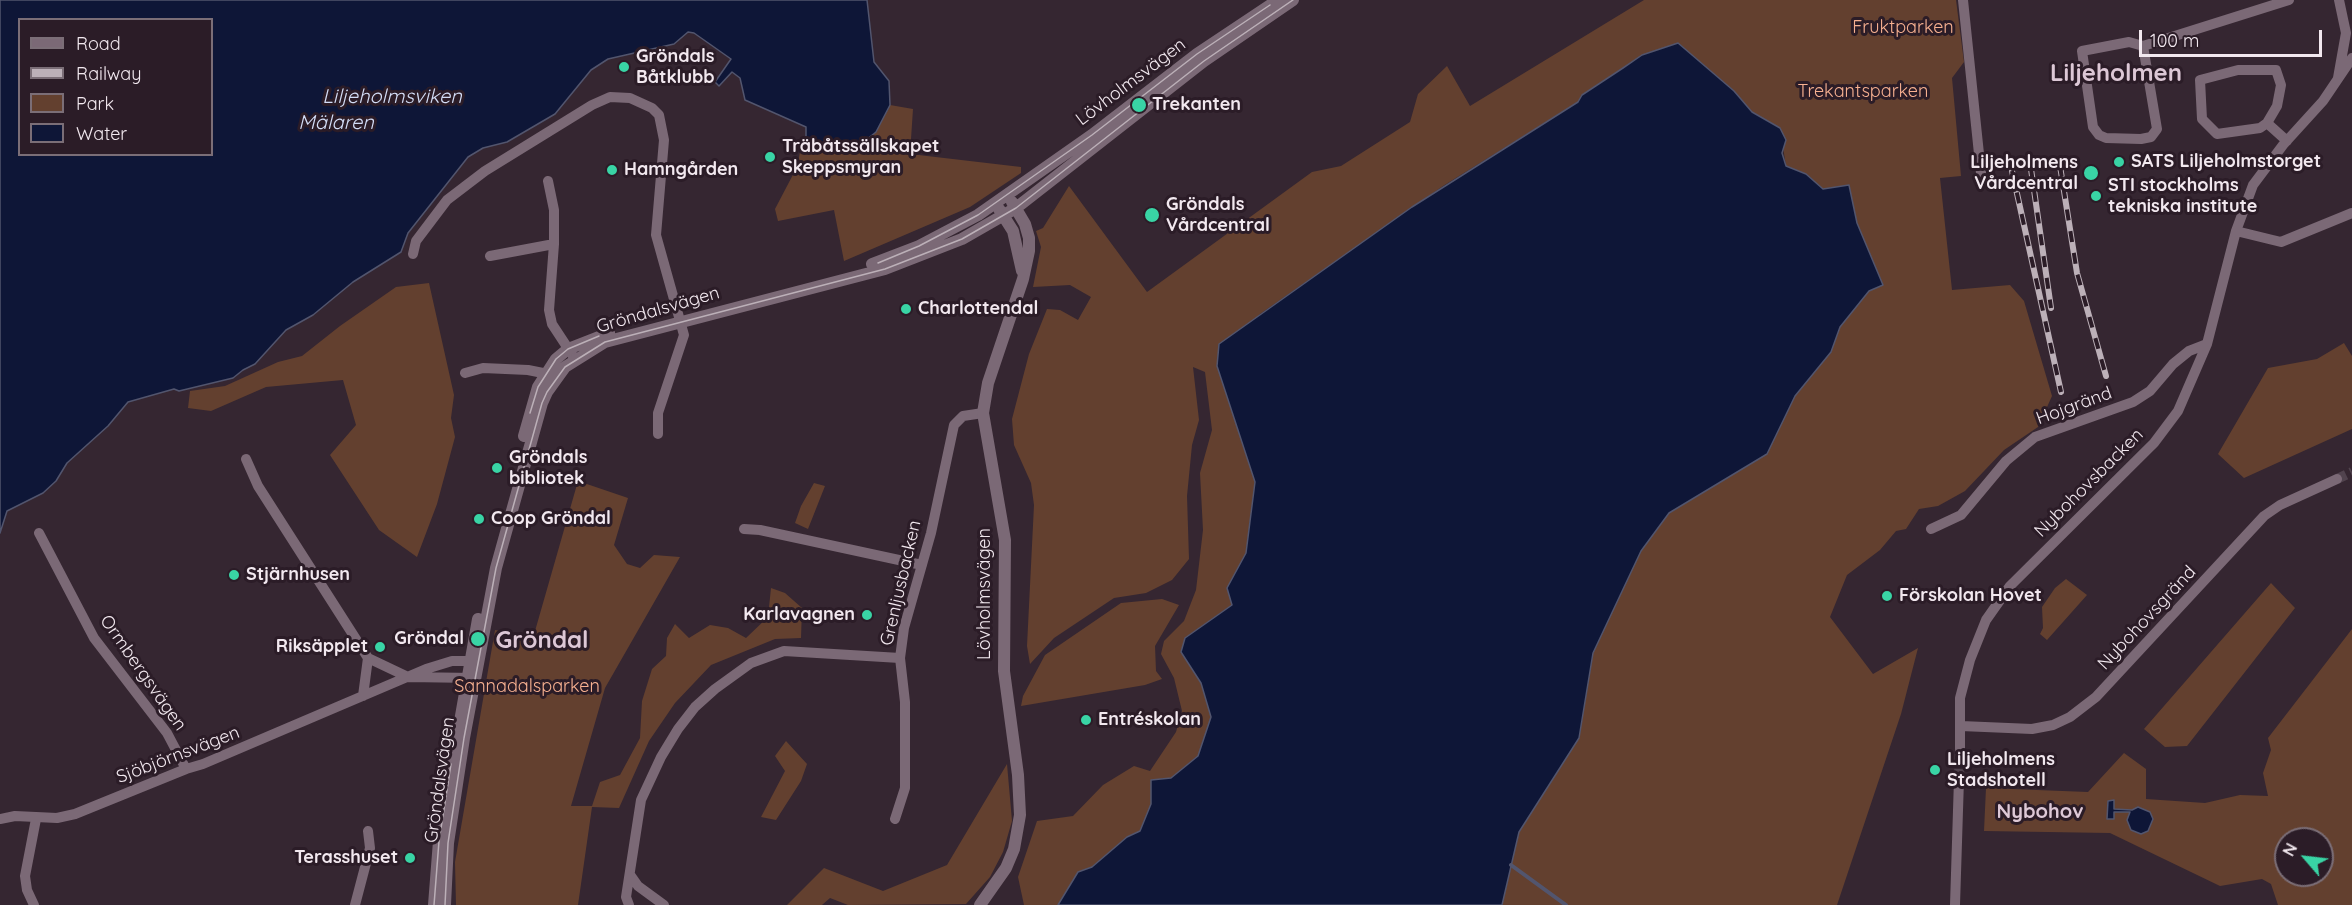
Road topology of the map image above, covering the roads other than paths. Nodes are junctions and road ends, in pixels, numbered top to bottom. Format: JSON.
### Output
{"nodes":[{"id":1,"x":1278,"y":0,"type":"edge"},
{"id":2,"x":1293,"y":0,"type":"edge"},
{"id":3,"x":1963,"y":0,"type":"edge"},
{"id":4,"x":2289,"y":0,"type":"edge"},
{"id":5,"x":2338,"y":0,"type":"edge"},
{"id":6,"x":2143,"y":46,"type":"junction"},
{"id":7,"x":2352,"y":58,"type":"edge"},
{"id":8,"x":2338,"y":79,"type":"junction"},
{"id":9,"x":2267,"y":123,"type":"junction"},
{"id":10,"x":2287,"y":141,"type":"junction"},
{"id":11,"x":1981,"y":172,"type":"dead end"},
{"id":12,"x":548,"y":181,"type":"dead end"},
{"id":13,"x":1008,"y":195,"type":"junction"},
{"id":14,"x":995,"y":203,"type":"junction"},
{"id":15,"x":1016,"y":208,"type":"junction"},
{"id":16,"x":2352,"y":213,"type":"edge"},
{"id":17,"x":1003,"y":216,"type":"junction"},
{"id":18,"x":2236,"y":231,"type":"junction"},
{"id":19,"x":554,"y":244,"type":"junction"},
{"id":20,"x":413,"y":254,"type":"dead end"},
{"id":21,"x":490,"y":256,"type":"dead end"},
{"id":22,"x":1023,"y":279,"type":"junction"},
{"id":23,"x":680,"y":318,"type":"junction"},
{"id":24,"x":2207,"y":344,"type":"junction"},
{"id":25,"x":571,"y":354,"type":"junction"},
{"id":26,"x":465,"y":373,"type":"dead end"},
{"id":27,"x":551,"y":374,"type":"junction"},
{"id":28,"x":983,"y":413,"type":"junction"},
{"id":29,"x":658,"y":434,"type":"dead end"},
{"id":30,"x":246,"y":459,"type":"dead end"},
{"id":31,"x":2337,"y":479,"type":"tunnel mouth"},
{"id":32,"x":1931,"y":529,"type":"dead end"},
{"id":33,"x":744,"y":530,"type":"dead end"},
{"id":34,"x":39,"y":533,"type":"dead end"},
{"id":35,"x":922,"y":565,"type":"junction"},
{"id":36,"x":368,"y":658,"type":"junction"},
{"id":37,"x":900,"y":658,"type":"junction"},
{"id":38,"x":473,"y":661,"type":"junction"},
{"id":39,"x":408,"y":677,"type":"junction"},
{"id":40,"x":470,"y":678,"type":"junction"},
{"id":41,"x":363,"y":696,"type":"junction"},
{"id":42,"x":1961,"y":726,"type":"junction"},
{"id":43,"x":1960,"y":749,"type":"tunnel mouth"},
{"id":44,"x":186,"y":768,"type":"junction"},
{"id":45,"x":1959,"y":778,"type":"tunnel mouth"},
{"id":46,"x":0,"y":819,"type":"edge"},
{"id":47,"x":36,"y":819,"type":"junction"},
{"id":48,"x":894,"y":819,"type":"dead end"},
{"id":49,"x":368,"y":831,"type":"dead end"},
{"id":50,"x":631,"y":876,"type":"junction"},
{"id":51,"x":34,"y":905,"type":"edge"},
{"id":52,"x":355,"y":905,"type":"edge"},
{"id":53,"x":434,"y":905,"type":"edge"},
{"id":54,"x":445,"y":905,"type":"edge"},
{"id":55,"x":629,"y":905,"type":"edge"},
{"id":56,"x":664,"y":905,"type":"edge"},
{"id":57,"x":980,"y":905,"type":"edge"},
{"id":58,"x":1954,"y":905,"type":"edge"}],
"edges":[{"from":1,"to":13,"type":"street","name":"Lövholmsvägen"},
{"from":2,"to":15,"type":"street","name":"Lövholmsvägen"},
{"from":3,"to":11,"type":"street"},
{"from":4,"to":6,"type":"street"},
{"from":5,"to":8,"type":"street","name":"Nybohovsbacken"},
{"from":6,"to":6,"type":"street"},
{"from":7,"to":8,"type":"street","name":"Nybohovsbacken"},
{"from":8,"to":10,"type":"street","name":"Nybohovsbacken"},
{"from":9,"to":9,"type":"street"},
{"from":9,"to":10,"type":"street"},
{"from":10,"to":18,"type":"street","name":"Nybohovsbacken"},
{"from":12,"to":19,"type":"street"},
{"from":13,"to":14,"type":"street","name":"Lövholmsvägen"},
{"from":13,"to":15,"type":"street","name":"Lövholmsvägen"},
{"from":14,"to":17,"type":"street","name":"Lövholmsvägen"},
{"from":14,"to":23,"type":"street","name":"Gröndalsvägen"},
{"from":15,"to":17,"type":"street","name":"Gröndalsvägen"},
{"from":15,"to":22,"type":"street","name":"Lövholmsvägen"},
{"from":16,"to":18,"type":"street"},
{"from":17,"to":22,"type":"street","name":"Lövholmsvägen"},
{"from":17,"to":23,"type":"street","name":"Gröndalsvägen"},
{"from":18,"to":24,"type":"street","name":"Nybohovsbacken"},
{"from":19,"to":21,"type":"street"},
{"from":19,"to":25,"type":"street"},
{"from":20,"to":23,"type":"street"},
{"from":22,"to":28,"type":"street","name":"Lövholmsvägen"},
{"from":23,"to":25,"type":"street","name":"Gröndalsvägen"},
{"from":23,"to":29,"type":"street"},
{"from":24,"to":32,"type":"street","name":"Hojgränd"},
{"from":24,"to":42,"type":"street","name":"Nybohovsbacken"},
{"from":25,"to":27,"type":"street","name":"Gröndalsvägen"},
{"from":26,"to":27,"type":"street"},
{"from":27,"to":38,"type":"street","name":"Gröndalsvägen"},
{"from":28,"to":35,"type":"street","name":"Grenljusbacken"},
{"from":28,"to":57,"type":"street","name":"Lövholmsvägen"},
{"from":30,"to":36,"type":"street"},
{"from":31,"to":42,"type":"street","name":"Nybohovsgränd"},
{"from":33,"to":35,"type":"street"},
{"from":34,"to":44,"type":"street","name":"Ormbergsvägen"},
{"from":35,"to":37,"type":"street","name":"Grenljusbacken"},
{"from":36,"to":39,"type":"street","name":"Sjöbjörnsvägen"},
{"from":36,"to":41,"type":"street"},
{"from":37,"to":48,"type":"street","name":"Grenljusbacken"},
{"from":37,"to":50,"type":"street"},
{"from":38,"to":39,"type":"street","name":"Sjöbjörnsvägen"},
{"from":38,"to":40,"type":"street","name":"Gröndalsvägen"},
{"from":39,"to":40,"type":"street","name":"Sjöbjörnsvägen"},
{"from":39,"to":41,"type":"street","name":"Sjöbjörnsvägen"},
{"from":40,"to":53,"type":"street","name":"Gröndalsvägen"},
{"from":40,"to":54,"type":"street","name":"Gröndalsvägen"},
{"from":41,"to":44,"type":"street","name":"Sjöbjörnsvägen"},
{"from":42,"to":43,"type":"street","name":"Nybohovsbacken"},
{"from":44,"to":47,"type":"street","name":"Sjöbjörnsvägen"},
{"from":45,"to":58,"type":"street"},
{"from":46,"to":47,"type":"street","name":"Sjöbjörnsvägen"},
{"from":47,"to":51,"type":"street"},
{"from":49,"to":52,"type":"street"},
{"from":50,"to":55,"type":"street"},
{"from":50,"to":56,"type":"street"}]}
